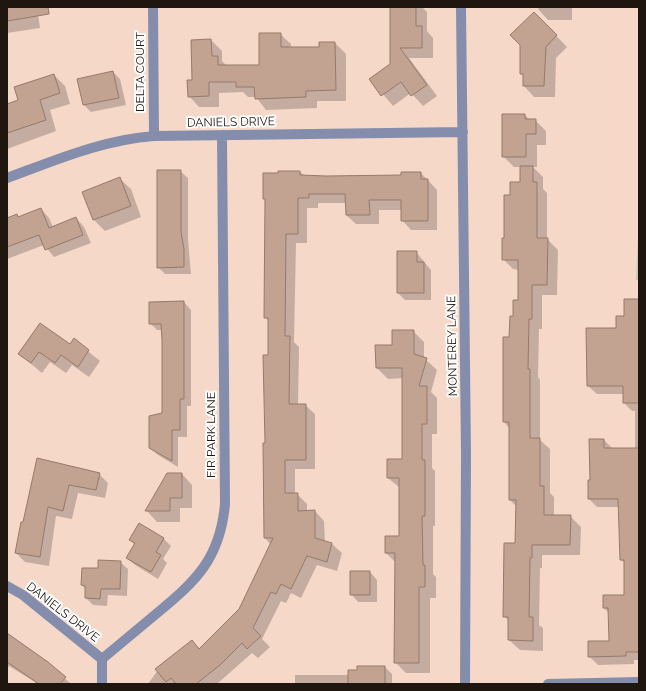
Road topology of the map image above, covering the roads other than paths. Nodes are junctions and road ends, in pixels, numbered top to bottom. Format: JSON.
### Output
{"nodes":[{"id":1,"x":153,"y":7,"type":"edge"},
{"id":2,"x":461,"y":7,"type":"edge"},
{"id":3,"x":463,"y":132,"type":"junction"},
{"id":4,"x":222,"y":135,"type":"junction"},
{"id":5,"x":154,"y":136,"type":"junction"},
{"id":6,"x":7,"y":178,"type":"edge"},
{"id":7,"x":7,"y":586,"type":"edge"},
{"id":8,"x":102,"y":660,"type":"junction"},
{"id":9,"x":639,"y":682,"type":"edge"},
{"id":10,"x":102,"y":684,"type":"edge"},
{"id":11,"x":465,"y":684,"type":"edge"},
{"id":12,"x":548,"y":684,"type":"edge"}],
"edges":[{"from":1,"to":5,"type":"street","name":"DELTA COURT"},
{"from":2,"to":3,"type":"street","name":"MONTEREY LANE"},
{"from":3,"to":4,"type":"street","name":"DANIELS DRIVE"},
{"from":3,"to":11,"type":"street","name":"MONTEREY LANE"},
{"from":4,"to":5,"type":"street","name":"DANIELS DRIVE"},
{"from":4,"to":8,"type":"street","name":"FIR PARK LANE"},
{"from":5,"to":6,"type":"street","name":"DANIELS DRIVE"},
{"from":7,"to":8,"type":"street","name":"DANIELS DRIVE"},
{"from":8,"to":10,"type":"street"},
{"from":9,"to":12,"type":"street"}]}
